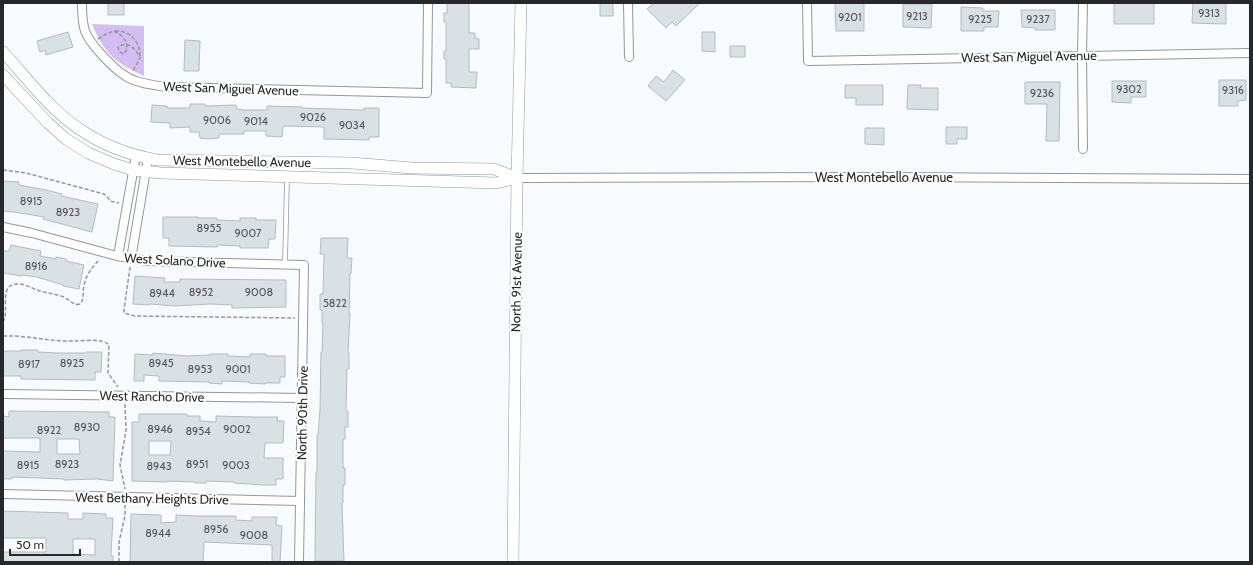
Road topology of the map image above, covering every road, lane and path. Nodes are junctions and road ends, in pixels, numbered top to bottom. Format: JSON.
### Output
{"nodes":[{"id":1,"x":82,"y":3,"type":"edge"},
{"id":2,"x":428,"y":3,"type":"edge"},
{"id":3,"x":521,"y":3,"type":"edge"},
{"id":4,"x":628,"y":3,"type":"edge"},
{"id":5,"x":807,"y":3,"type":"edge"},
{"id":6,"x":1083,"y":3,"type":"edge"},
{"id":7,"x":114,"y":31,"type":"junction"},
{"id":8,"x":92,"y":43,"type":"junction"},
{"id":9,"x":127,"y":45,"type":"junction"},
{"id":10,"x":3,"y":52,"type":"edge"},
{"id":11,"x":1250,"y":53,"type":"edge"},
{"id":12,"x":1082,"y":55,"type":"junction"},
{"id":13,"x":629,"y":57,"type":"dead end"},
{"id":14,"x":140,"y":58,"type":"junction"},
{"id":15,"x":3,"y":75,"type":"edge"},
{"id":16,"x":130,"y":78,"type":"junction"},
{"id":17,"x":1083,"y":149,"type":"dead end"},
{"id":18,"x":136,"y":155,"type":"junction"},
{"id":19,"x":148,"y":158,"type":"junction"},
{"id":20,"x":3,"y":170,"type":"edge"},
{"id":21,"x":133,"y":170,"type":"junction"},
{"id":22,"x":146,"y":172,"type":"junction"},
{"id":23,"x":287,"y":176,"type":"junction"},
{"id":24,"x":517,"y":178,"type":"junction"},
{"id":25,"x":1250,"y":179,"type":"edge"},
{"id":26,"x":127,"y":205,"type":"junction"},
{"id":27,"x":3,"y":226,"type":"edge"},
{"id":28,"x":114,"y":255,"type":"junction"},
{"id":29,"x":130,"y":262,"type":"junction"},
{"id":30,"x":285,"y":264,"type":"junction"},
{"id":31,"x":304,"y":265,"type":"joint"},
{"id":32,"x":303,"y":319,"type":"junction"},
{"id":33,"x":3,"y":322,"type":"edge"},
{"id":34,"x":3,"y":336,"type":"edge"},
{"id":35,"x":3,"y":394,"type":"edge"},
{"id":36,"x":122,"y":395,"type":"junction"},
{"id":37,"x":302,"y":398,"type":"junction"},
{"id":38,"x":3,"y":494,"type":"edge"},
{"id":39,"x":125,"y":497,"type":"junction"},
{"id":40,"x":300,"y":501,"type":"junction"},
{"id":41,"x":119,"y":562,"type":"edge"},
{"id":42,"x":300,"y":562,"type":"edge"},
{"id":43,"x":513,"y":562,"type":"edge"}],
"edges":[{"from":1,"to":8,"type":"street","name":"West San Miguel Avenue"},
{"from":2,"to":16,"type":"street","name":"West San Miguel Avenue"},
{"from":3,"to":24,"type":"street","name":"North 91st Avenue"},
{"from":4,"to":13,"type":"street"},
{"from":5,"to":12,"type":"street","name":"West San Miguel Avenue"},
{"from":6,"to":12,"type":"street"},
{"from":7,"to":8,"type":"path"},
{"from":7,"to":9,"type":"path"},
{"from":7,"to":14,"type":"path"},
{"from":8,"to":16,"type":"street","name":"West San Miguel Avenue"},
{"from":9,"to":9,"type":"path"},
{"from":9,"to":14,"type":"path"},
{"from":10,"to":18,"type":"street","name":"West Montebello Avenue"},
{"from":11,"to":12,"type":"street","name":"West San Miguel Avenue"},
{"from":12,"to":17,"type":"street"},
{"from":14,"to":16,"type":"path"},
{"from":15,"to":21,"type":"street","name":"West Montebello Avenue"},
{"from":18,"to":19,"type":"street","name":"West Montebello Avenue"},
{"from":18,"to":21,"type":"street"},
{"from":19,"to":22,"type":"street"},
{"from":19,"to":24,"type":"street","name":"West Montebello Avenue"},
{"from":20,"to":26,"type":"path"},
{"from":21,"to":22,"type":"street","name":"West Montebello Avenue"},
{"from":21,"to":26,"type":"street"},
{"from":22,"to":23,"type":"street","name":"West Montebello Avenue"},
{"from":22,"to":29,"type":"street"},
{"from":23,"to":24,"type":"street","name":"West Montebello Avenue"},
{"from":23,"to":30,"type":"lane"},
{"from":24,"to":25,"type":"street","name":"West Montebello Avenue"},
{"from":24,"to":43,"type":"street","name":"North 91st Avenue"},
{"from":26,"to":28,"type":"street"},
{"from":27,"to":28,"type":"street","name":"West Solano Drive"},
{"from":28,"to":29,"type":"street","name":"West Solano Drive"},
{"from":28,"to":33,"type":"path"},
{"from":29,"to":30,"type":"street","name":"West Solano Drive"},
{"from":29,"to":32,"type":"path"},
{"from":30,"to":31,"type":"street","name":"West Solano Drive"},
{"from":31,"to":32,"type":"street","name":"North 90th Drive"},
{"from":32,"to":37,"type":"street","name":"North 90th Drive"},
{"from":34,"to":36,"type":"path"},
{"from":35,"to":36,"type":"street","name":"West Rancho Drive"},
{"from":36,"to":37,"type":"street","name":"West Rancho Drive"},
{"from":36,"to":39,"type":"path"},
{"from":37,"to":40,"type":"street","name":"North 90th Drive"},
{"from":38,"to":39,"type":"street","name":"West Bethany Heights Drive"},
{"from":39,"to":40,"type":"street","name":"West Bethany Heights Drive"},
{"from":39,"to":41,"type":"path"},
{"from":40,"to":42,"type":"street","name":"North 90th Drive"}]}
